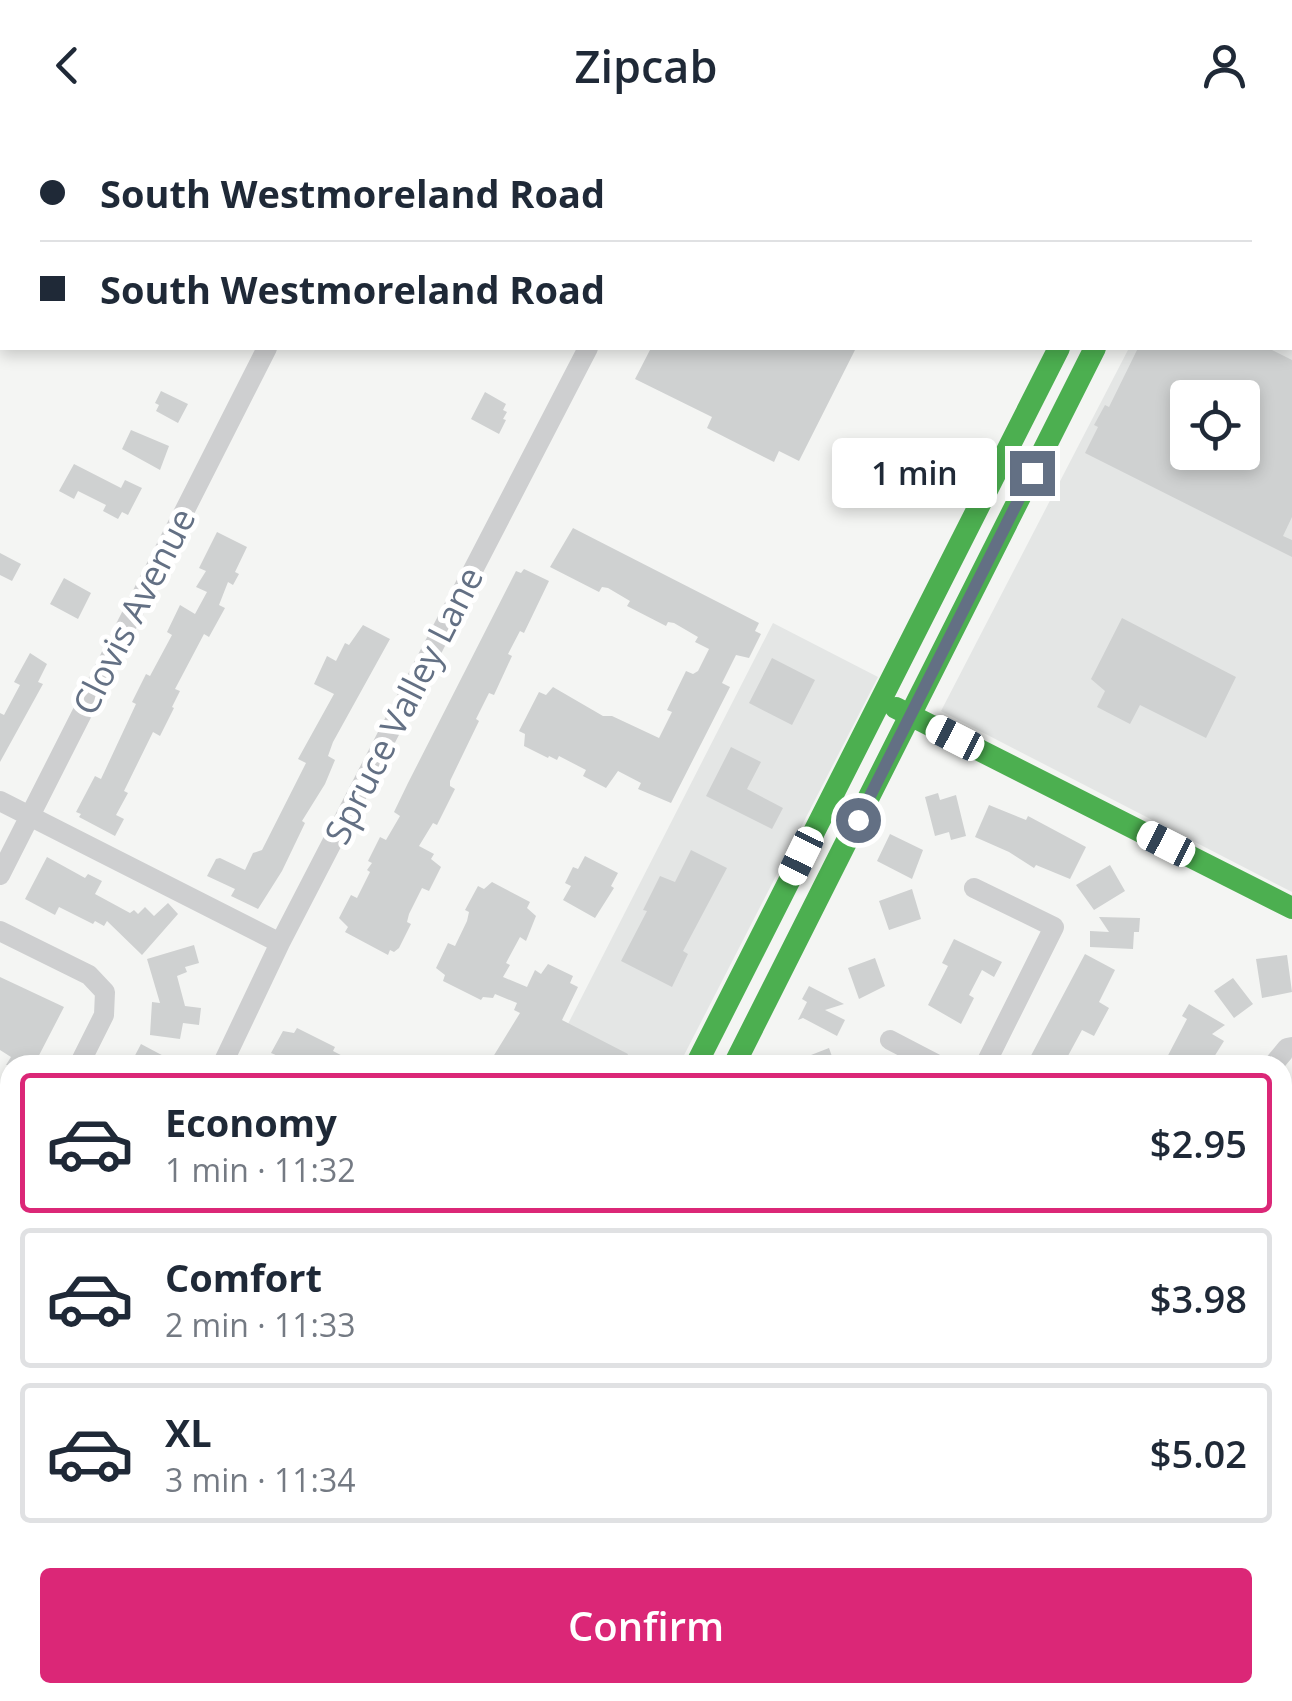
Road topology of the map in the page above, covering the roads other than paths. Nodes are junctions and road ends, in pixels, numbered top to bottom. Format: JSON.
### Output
{"nodes":[{"id":1,"x":267,"y":350,"type":"edge"},
{"id":2,"x":587,"y":350,"type":"edge"},
{"id":3,"x":1058,"y":350,"type":"edge"},
{"id":4,"x":1094,"y":350,"type":"edge"},
{"id":5,"x":1038,"y":388,"type":"junction"},
{"id":6,"x":1068,"y":403,"type":"junction"},
{"id":7,"x":985,"y":493,"type":"junction"},
{"id":8,"x":1014,"y":508,"type":"junction"},
{"id":9,"x":880,"y":701,"type":"junction"},
{"id":10,"x":910,"y":715,"type":"junction"},
{"id":11,"x":0,"y":801,"type":"edge"},
{"id":12,"x":29,"y":816,"type":"junction"},
{"id":13,"x":0,"y":875,"type":"edge"},
{"id":14,"x":974,"y":888,"type":"dead end"},
{"id":15,"x":1292,"y":908,"type":"edge"},
{"id":16,"x":0,"y":931,"type":"edge"},
{"id":17,"x":280,"y":943,"type":"junction"},
{"id":18,"x":890,"y":1040,"type":"dead end"},
{"id":19,"x":84,"y":1055,"type":"edge"},
{"id":20,"x":227,"y":1055,"type":"edge"},
{"id":21,"x":701,"y":1055,"type":"edge"},
{"id":22,"x":739,"y":1055,"type":"edge"},
{"id":23,"x":919,"y":1055,"type":"edge"},
{"id":24,"x":991,"y":1055,"type":"edge"}],
"edges":[{"from":1,"to":12,"type":"street","name":"Clovis Avenue"},
{"from":2,"to":17,"type":"street","name":"Spruce Valley Lane"},
{"from":3,"to":5,"type":"main road"},
{"from":4,"to":6,"type":"main road"},
{"from":5,"to":6,"type":"main road"},
{"from":5,"to":7,"type":"main road"},
{"from":6,"to":8,"type":"main road"},
{"from":7,"to":8,"type":"main road"},
{"from":7,"to":9,"type":"main road"},
{"from":8,"to":10,"type":"main road"},
{"from":9,"to":10,"type":"main road"},
{"from":9,"to":21,"type":"main road"},
{"from":10,"to":15,"type":"main road"},
{"from":10,"to":22,"type":"main road"},
{"from":11,"to":12,"type":"street"},
{"from":12,"to":13,"type":"street","name":"Clovis Avenue"},
{"from":12,"to":17,"type":"street"},
{"from":14,"to":24,"type":"street"},
{"from":16,"to":19,"type":"street"},
{"from":17,"to":20,"type":"street","name":"Spruce Valley Lane"},
{"from":18,"to":23,"type":"street"}]}
